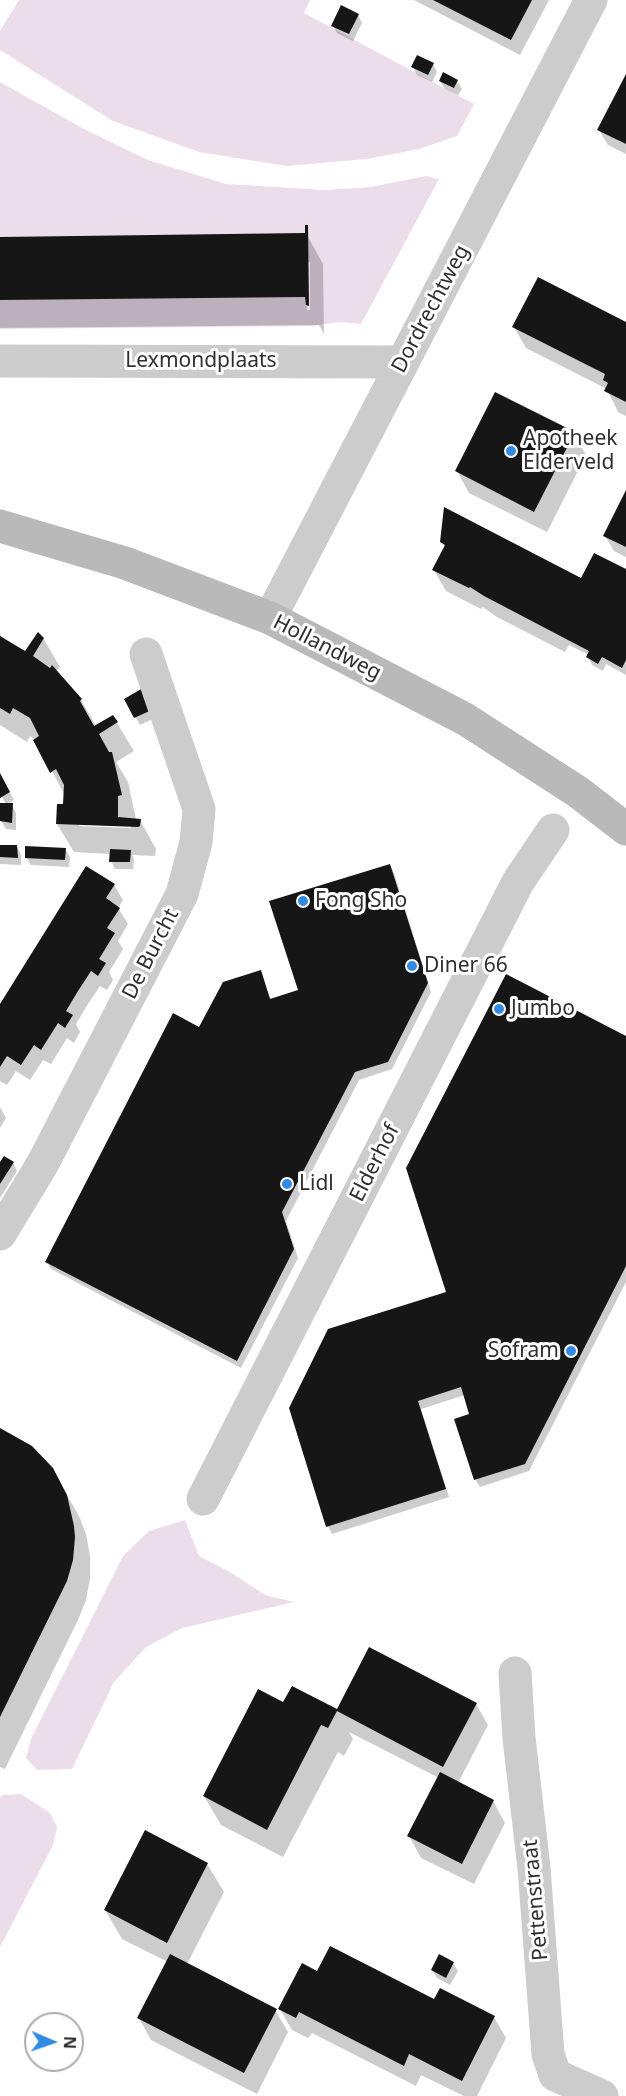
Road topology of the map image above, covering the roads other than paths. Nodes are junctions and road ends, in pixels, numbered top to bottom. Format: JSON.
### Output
{"nodes":[{"id":1,"x":591,"y":0,"type":"edge"},
{"id":2,"x":0,"y":361,"type":"edge"},
{"id":3,"x":403,"y":362,"type":"junction"},
{"id":4,"x":0,"y":526,"type":"edge"},
{"id":5,"x":270,"y":618,"type":"junction"},
{"id":6,"x":146,"y":654,"type":"dead end"},
{"id":7,"x":626,"y":829,"type":"edge"},
{"id":8,"x":553,"y":830,"type":"dead end"},
{"id":9,"x":0,"y":1234,"type":"edge"},
{"id":10,"x":203,"y":1499,"type":"dead end"},
{"id":11,"x":515,"y":1673,"type":"dead end"},
{"id":12,"x":602,"y":2096,"type":"edge"}],
"edges":[{"from":1,"to":3,"type":"street","name":"Dordrechtweg"},
{"from":2,"to":3,"type":"street","name":"Lexmondplaats"},
{"from":3,"to":5,"type":"street","name":"Dordrechtweg"},
{"from":4,"to":5,"type":"street","name":"Hollandweg"},
{"from":5,"to":7,"type":"street","name":"Hollandweg"},
{"from":6,"to":9,"type":"street","name":"De Burcht"},
{"from":8,"to":10,"type":"street","name":"Elderhof"},
{"from":11,"to":12,"type":"street","name":"Pettenstraat"}]}
